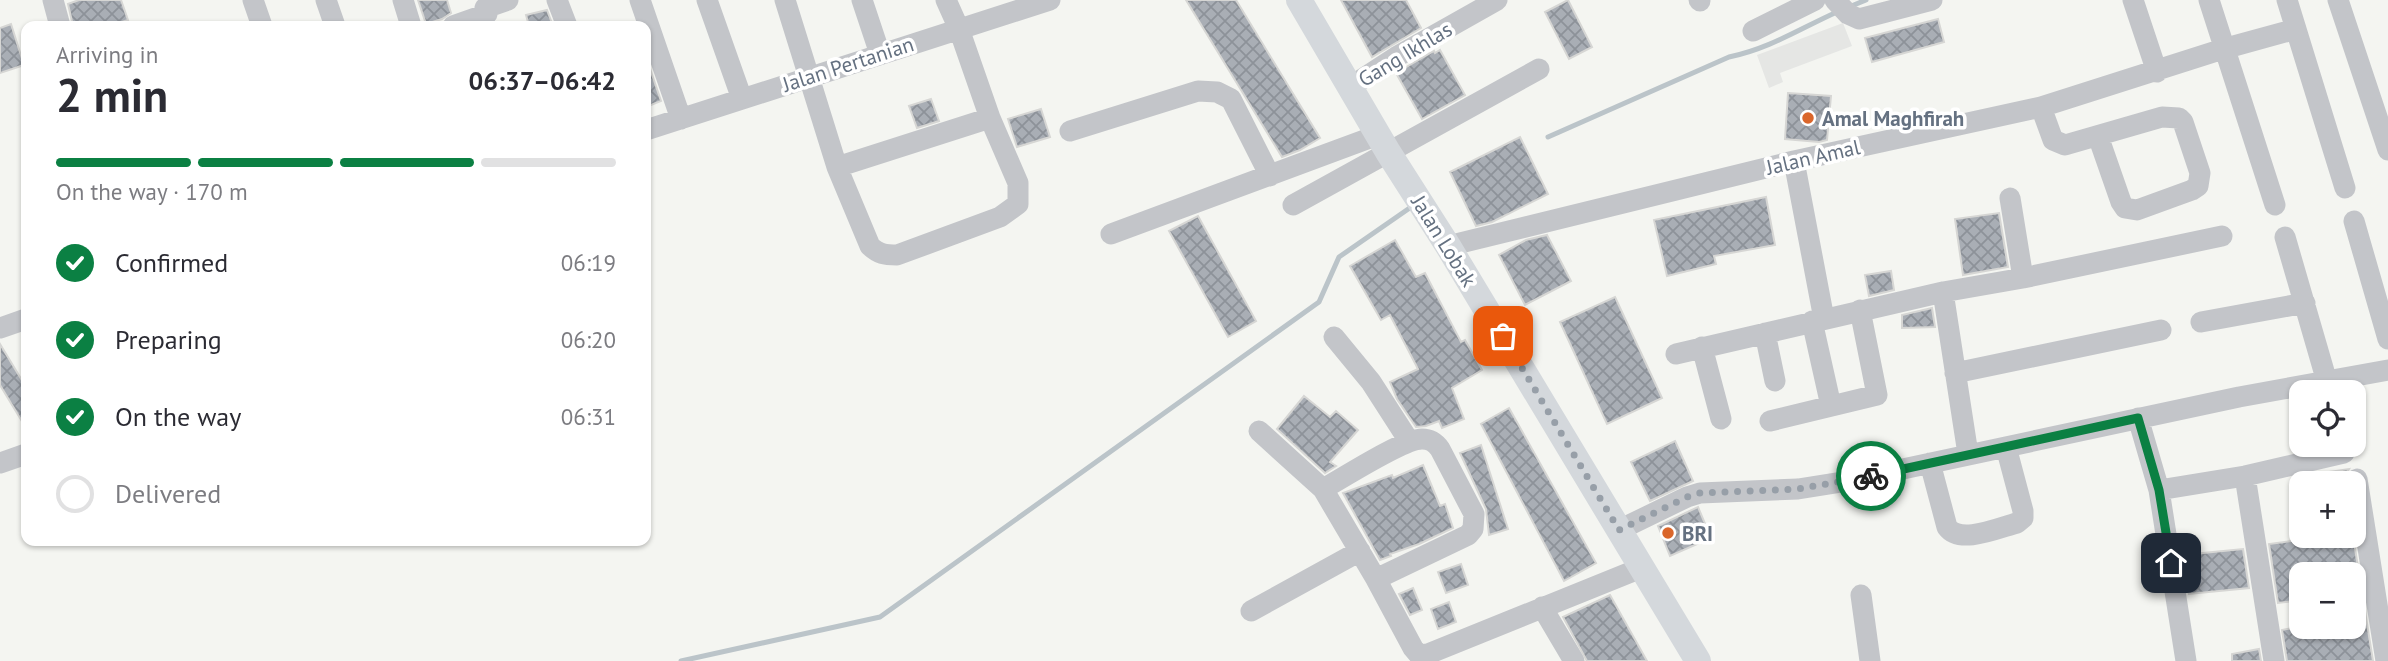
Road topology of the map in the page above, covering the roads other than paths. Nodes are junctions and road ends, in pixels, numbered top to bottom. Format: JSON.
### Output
{"nodes":[{"id":1,"x":53,"y":0,"type":"edge"},
{"id":2,"x":253,"y":0,"type":"edge"},
{"id":3,"x":326,"y":0,"type":"edge"},
{"id":4,"x":403,"y":0,"type":"edge"},
{"id":5,"x":508,"y":0,"type":"edge"},
{"id":6,"x":557,"y":0,"type":"edge"},
{"id":7,"x":640,"y":0,"type":"edge"},
{"id":8,"x":707,"y":0,"type":"edge"},
{"id":9,"x":785,"y":0,"type":"edge"},
{"id":10,"x":862,"y":0,"type":"edge"},
{"id":11,"x":946,"y":0,"type":"edge"},
{"id":12,"x":1050,"y":0,"type":"edge"},
{"id":13,"x":1298,"y":0,"type":"edge"},
{"id":14,"x":1497,"y":0,"type":"edge"},
{"id":15,"x":1815,"y":0,"type":"edge"},
{"id":16,"x":1932,"y":0,"type":"edge"},
{"id":17,"x":2133,"y":0,"type":"edge"},
{"id":18,"x":2209,"y":0,"type":"edge"},
{"id":19,"x":2287,"y":0,"type":"edge"},
{"id":20,"x":2337,"y":0,"type":"edge"},
{"id":21,"x":1841,"y":7,"type":"edge"},
{"id":22,"x":486,"y":12,"type":"edge"},
{"id":23,"x":59,"y":21,"type":"edge"},
{"id":24,"x":260,"y":21,"type":"edge"},
{"id":25,"x":333,"y":21,"type":"edge"},
{"id":26,"x":409,"y":21,"type":"edge"},
{"id":27,"x":465,"y":21,"type":"edge"},
{"id":28,"x":564,"y":21,"type":"edge"},
{"id":29,"x":647,"y":21,"type":"edge"},
{"id":30,"x":959,"y":29,"type":"junction"},
{"id":31,"x":2296,"y":29,"type":"junction"},
{"id":32,"x":1753,"y":31,"type":"dead end"},
{"id":33,"x":651,"y":32,"type":"edge"},
{"id":34,"x":2223,"y":49,"type":"junction"},
{"id":35,"x":880,"y":54,"type":"junction"},
{"id":36,"x":1539,"y":69,"type":"dead end"},
{"id":37,"x":2157,"y":72,"type":"junction"},
{"id":38,"x":810,"y":76,"type":"junction"},
{"id":39,"x":1349,"y":87,"type":"junction"},
{"id":40,"x":742,"y":99,"type":"junction"},
{"id":41,"x":2042,"y":107,"type":"junction"},
{"id":42,"x":990,"y":118,"type":"junction"},
{"id":43,"x":681,"y":119,"type":"junction"},
{"id":44,"x":651,"y":128,"type":"edge"},
{"id":45,"x":1070,"y":131,"type":"dead end"},
{"id":46,"x":2098,"y":136,"type":"junction"},
{"id":47,"x":1383,"y":144,"type":"junction"},
{"id":48,"x":2388,"y":150,"type":"edge"},
{"id":49,"x":1794,"y":161,"type":"junction"},
{"id":50,"x":837,"y":167,"type":"junction"},
{"id":51,"x":1270,"y":176,"type":"junction"},
{"id":52,"x":2345,"y":187,"type":"dead end"},
{"id":53,"x":2010,"y":198,"type":"dead end"},
{"id":54,"x":1293,"y":205,"type":"dead end"},
{"id":55,"x":2275,"y":205,"type":"dead end"},
{"id":56,"x":2354,"y":220,"type":"dead end"},
{"id":57,"x":1111,"y":234,"type":"dead end"},
{"id":58,"x":2222,"y":236,"type":"dead end"},
{"id":59,"x":2286,"y":237,"type":"dead end"},
{"id":60,"x":1448,"y":246,"type":"junction"},
{"id":61,"x":2024,"y":278,"type":"junction"},
{"id":62,"x":1943,"y":292,"type":"junction"},
{"id":63,"x":2305,"y":303,"type":"junction"},
{"id":64,"x":1860,"y":310,"type":"junction"},
{"id":65,"x":1818,"y":320,"type":"junction"},
{"id":66,"x":21,"y":321,"type":"edge"},
{"id":67,"x":2201,"y":322,"type":"dead end"},
{"id":68,"x":0,"y":328,"type":"edge"},
{"id":69,"x":2161,"y":330,"type":"dead end"},
{"id":70,"x":1765,"y":332,"type":"junction"},
{"id":71,"x":1334,"y":337,"type":"dead end"},
{"id":72,"x":2388,"y":339,"type":"edge"},
{"id":73,"x":1702,"y":347,"type":"junction"},
{"id":74,"x":1676,"y":354,"type":"dead end"},
{"id":75,"x":2388,"y":370,"type":"edge"},
{"id":76,"x":1955,"y":373,"type":"junction"},
{"id":77,"x":2326,"y":380,"type":"edge"},
{"id":78,"x":2350,"y":380,"type":"edge"},
{"id":79,"x":1775,"y":381,"type":"dead end"},
{"id":80,"x":2289,"y":393,"type":"edge"},
{"id":81,"x":1832,"y":406,"type":"junction"},
{"id":82,"x":2138,"y":418,"type":"junction"},
{"id":83,"x":1721,"y":419,"type":"dead end"},
{"id":84,"x":1770,"y":421,"type":"dead end"},
{"id":85,"x":1259,"y":431,"type":"dead end"},
{"id":86,"x":1409,"y":441,"type":"junction"},
{"id":87,"x":2006,"y":447,"type":"junction"},
{"id":88,"x":1968,"y":454,"type":"junction"},
{"id":89,"x":21,"y":455,"type":"edge"},
{"id":90,"x":2327,"y":457,"type":"edge"},
{"id":91,"x":0,"y":463,"type":"edge"},
{"id":92,"x":1930,"y":463,"type":"junction"},
{"id":93,"x":2245,"y":476,"type":"junction"},
{"id":94,"x":1323,"y":489,"type":"junction"},
{"id":95,"x":2159,"y":490,"type":"junction"},
{"id":96,"x":1619,"y":530,"type":"junction"},
{"id":97,"x":2366,"y":535,"type":"edge"},
{"id":98,"x":1360,"y":551,"type":"junction"},
{"id":99,"x":1640,"y":568,"type":"junction"},
{"id":100,"x":1376,"y":579,"type":"junction"},
{"id":101,"x":1861,"y":596,"type":"dead end"},
{"id":102,"x":1542,"y":607,"type":"junction"},
{"id":103,"x":1251,"y":611,"type":"dead end"},
{"id":104,"x":1419,"y":658,"type":"edge"},
{"id":105,"x":1574,"y":661,"type":"edge"},
{"id":106,"x":1698,"y":661,"type":"edge"},
{"id":107,"x":1870,"y":661,"type":"edge"},
{"id":108,"x":2186,"y":661,"type":"edge"},
{"id":109,"x":2274,"y":661,"type":"edge"},
{"id":110,"x":2386,"y":661,"type":"edge"}],
"edges":[{"from":1,"to":23,"type":"street"},
{"from":2,"to":24,"type":"street"},
{"from":3,"to":25,"type":"street"},
{"from":4,"to":26,"type":"street"},
{"from":5,"to":22,"type":"street"},
{"from":6,"to":28,"type":"street"},
{"from":7,"to":29,"type":"street"},
{"from":8,"to":40,"type":"street"},
{"from":9,"to":38,"type":"street"},
{"from":10,"to":35,"type":"street"},
{"from":11,"to":30,"type":"street"},
{"from":12,"to":30,"type":"street","name":"Jalan Pertanian"},
{"from":13,"to":39,"type":"main road","name":"Jalan Lobak"},
{"from":14,"to":39,"type":"street","name":"Gang Ikhlas"},
{"from":15,"to":32,"type":"street"},
{"from":16,"to":21,"type":"street"},
{"from":17,"to":37,"type":"street"},
{"from":18,"to":34,"type":"street"},
{"from":19,"to":31,"type":"street"},
{"from":20,"to":48,"type":"street"},
{"from":22,"to":27,"type":"street"},
{"from":30,"to":35,"type":"street","name":"Jalan Pertanian"},
{"from":30,"to":42,"type":"street"},
{"from":31,"to":34,"type":"street","name":"Jalan Amal"},
{"from":31,"to":52,"type":"street"},
{"from":33,"to":43,"type":"street"},
{"from":34,"to":37,"type":"street","name":"Jalan Amal"},
{"from":34,"to":55,"type":"street"},
{"from":35,"to":38,"type":"street","name":"Jalan Pertanian"},
{"from":36,"to":47,"type":"street"},
{"from":37,"to":41,"type":"street","name":"Jalan Amal"},
{"from":38,"to":40,"type":"street","name":"Jalan Pertanian"},
{"from":38,"to":50,"type":"street"},
{"from":39,"to":47,"type":"main road","name":"Jalan Lobak"},
{"from":40,"to":43,"type":"street","name":"Jalan Pertanian"},
{"from":41,"to":46,"type":"street"},
{"from":41,"to":49,"type":"street","name":"Jalan Amal"},
{"from":42,"to":50,"type":"street"},
{"from":42,"to":50,"type":"street"},
{"from":43,"to":44,"type":"street","name":"Jalan Pertanian"},
{"from":45,"to":51,"type":"street"},
{"from":46,"to":46,"type":"street"},
{"from":47,"to":51,"type":"street"},
{"from":47,"to":54,"type":"street"},
{"from":47,"to":60,"type":"main road","name":"Jalan Lobak"},
{"from":49,"to":60,"type":"street","name":"Jalan Amal"},
{"from":49,"to":65,"type":"street"},
{"from":51,"to":57,"type":"street"},
{"from":53,"to":61,"type":"street"},
{"from":56,"to":72,"type":"street"},
{"from":58,"to":61,"type":"street"},
{"from":59,"to":63,"type":"street"},
{"from":60,"to":96,"type":"main road","name":"Jalan Lobak"},
{"from":61,"to":62,"type":"street"},
{"from":62,"to":64,"type":"street"},
{"from":62,"to":76,"type":"street"},
{"from":63,"to":67,"type":"street"},
{"from":63,"to":77,"type":"street"},
{"from":64,"to":65,"type":"street"},
{"from":64,"to":81,"type":"street"},
{"from":65,"to":70,"type":"street"},
{"from":65,"to":81,"type":"street"},
{"from":66,"to":68,"type":"street"},
{"from":69,"to":76,"type":"street"},
{"from":70,"to":73,"type":"street"},
{"from":70,"to":79,"type":"street"},
{"from":71,"to":86,"type":"street"},
{"from":73,"to":74,"type":"street"},
{"from":73,"to":83,"type":"street"},
{"from":75,"to":78,"type":"street"},
{"from":76,"to":88,"type":"street"},
{"from":80,"to":82,"type":"street"},
{"from":81,"to":84,"type":"street"},
{"from":82,"to":87,"type":"street"},
{"from":82,"to":95,"type":"street"},
{"from":85,"to":94,"type":"street"},
{"from":86,"to":94,"type":"street"},
{"from":86,"to":100,"type":"street"},
{"from":87,"to":88,"type":"street"},
{"from":87,"to":92,"type":"street"},
{"from":88,"to":92,"type":"street"},
{"from":89,"to":91,"type":"street"},
{"from":90,"to":93,"type":"street"},
{"from":92,"to":96,"type":"street"},
{"from":93,"to":95,"type":"street"},
{"from":93,"to":109,"type":"street"},
{"from":94,"to":98,"type":"street"},
{"from":95,"to":108,"type":"street"},
{"from":96,"to":99,"type":"main road","name":"Jalan Lobak"},
{"from":97,"to":110,"type":"street"},
{"from":98,"to":100,"type":"street"},
{"from":98,"to":103,"type":"street"},
{"from":99,"to":102,"type":"street"},
{"from":99,"to":106,"type":"main road","name":"Jalan Lobak"},
{"from":100,"to":104,"type":"street"},
{"from":101,"to":107,"type":"street"},
{"from":102,"to":104,"type":"street"},
{"from":102,"to":105,"type":"street"}]}
